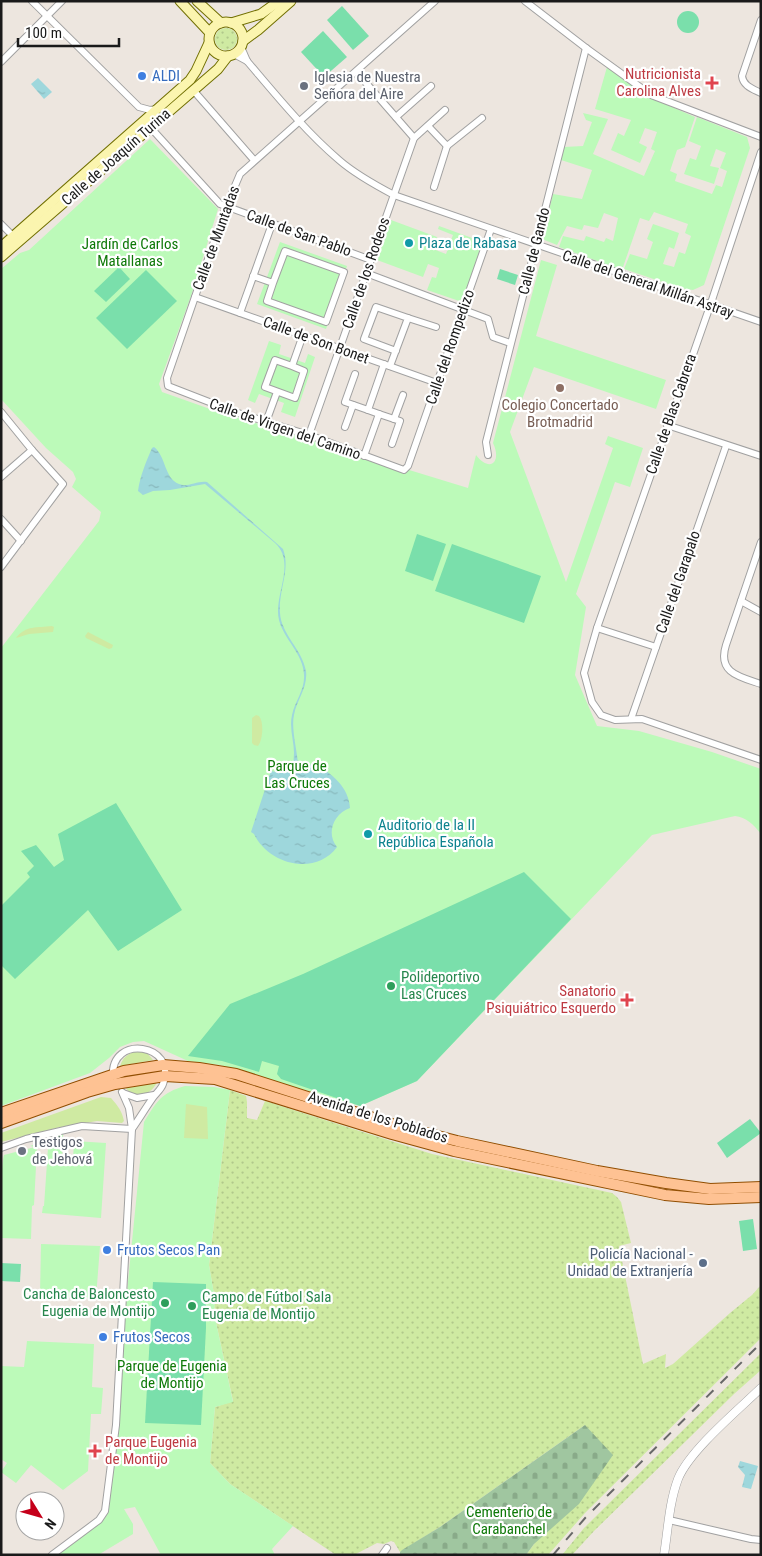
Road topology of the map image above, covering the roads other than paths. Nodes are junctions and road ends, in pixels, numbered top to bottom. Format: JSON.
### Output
{"nodes":[{"id":1,"x":32,"y":1,"type":"edge"},
{"id":2,"x":62,"y":1,"type":"edge"},
{"id":3,"x":180,"y":1,"type":"edge"},
{"id":4,"x":197,"y":1,"type":"edge"},
{"id":5,"x":278,"y":1,"type":"edge"},
{"id":6,"x":291,"y":1,"type":"edge"},
{"id":7,"x":435,"y":1,"type":"edge"},
{"id":8,"x":525,"y":1,"type":"edge"},
{"id":9,"x":47,"y":16,"type":"junction"},
{"id":10,"x":761,"y":20,"type":"edge"},
{"id":11,"x":221,"y":23,"type":"junction"},
{"id":12,"x":231,"y":23,"type":"junction"},
{"id":13,"x":210,"y":33,"type":"junction"},
{"id":14,"x":209,"y":43,"type":"junction"},
{"id":15,"x":242,"y":44,"type":"junction"},
{"id":16,"x":586,"y":48,"type":"junction"},
{"id":17,"x":231,"y":55,"type":"junction"},
{"id":18,"x":2,"y":60,"type":"edge"},
{"id":19,"x":247,"y":61,"type":"junction"},
{"id":20,"x":366,"y":83,"type":"dead end"},
{"id":21,"x":431,"y":86,"type":"dead end"},
{"id":22,"x":193,"y":90,"type":"junction"},
{"id":23,"x":761,"y":93,"type":"edge"},
{"id":24,"x":139,"y":106,"type":"junction"},
{"id":25,"x":157,"y":109,"type":"junction"},
{"id":26,"x":445,"y":110,"type":"dead end"},
{"id":27,"x":396,"y":117,"type":"junction"},
{"id":28,"x":482,"y":118,"type":"dead end"},
{"id":29,"x":300,"y":122,"type":"junction"},
{"id":30,"x":139,"y":125,"type":"junction"},
{"id":31,"x":428,"y":126,"type":"junction"},
{"id":32,"x":150,"y":127,"type":"junction"},
{"id":33,"x":761,"y":137,"type":"edge"},
{"id":34,"x":414,"y":138,"type":"junction"},
{"id":35,"x":447,"y":146,"type":"junction"},
{"id":36,"x":761,"y":152,"type":"edge"},
{"id":37,"x":254,"y":160,"type":"junction"},
{"id":38,"x":434,"y":187,"type":"dead end"},
{"id":39,"x":394,"y":195,"type":"junction"},
{"id":40,"x":226,"y":207,"type":"junction"},
{"id":41,"x":1,"y":224,"type":"edge"},
{"id":42,"x":272,"y":224,"type":"junction"},
{"id":43,"x":491,"y":229,"type":"junction"},
{"id":44,"x":16,"y":239,"type":"junction"},
{"id":45,"x":536,"y":245,"type":"junction"},
{"id":46,"x":1,"y":247,"type":"edge"},
{"id":47,"x":1,"y":257,"type":"edge"},
{"id":48,"x":371,"y":260,"type":"junction"},
{"id":49,"x":366,"y":273,"type":"junction"},
{"id":50,"x":253,"y":276,"type":"junction"},
{"id":51,"x":273,"y":283,"type":"junction"},
{"id":52,"x":195,"y":297,"type":"junction"},
{"id":53,"x":710,"y":306,"type":"junction"},
{"id":54,"x":463,"y":310,"type":"junction"},
{"id":55,"x":240,"y":313,"type":"junction"},
{"id":56,"x":408,"y":318,"type":"junction"},
{"id":57,"x":761,"y":322,"type":"edge"},
{"id":58,"x":436,"y":328,"type":"dead end"},
{"id":59,"x":303,"y":335,"type":"junction"},
{"id":60,"x":510,"y":343,"type":"junction"},
{"id":61,"x":340,"y":348,"type":"junction"},
{"id":62,"x":396,"y":351,"type":"junction"},
{"id":63,"x":387,"y":365,"type":"junction"},
{"id":64,"x":292,"y":366,"type":"junction"},
{"id":65,"x":355,"y":374,"type":"dead end"},
{"id":66,"x":168,"y":378,"type":"joint"},
{"id":67,"x":437,"y":383,"type":"junction"},
{"id":68,"x":278,"y":392,"type":"junction"},
{"id":69,"x":403,"y":395,"type":"dead end"},
{"id":70,"x":353,"y":405,"type":"junction"},
{"id":71,"x":368,"y":410,"type":"junction"},
{"id":72,"x":1,"y":412,"type":"edge"},
{"id":73,"x":379,"y":414,"type":"junction"},
{"id":74,"x":394,"y":419,"type":"junction"},
{"id":75,"x":266,"y":422,"type":"junction"},
{"id":76,"x":667,"y":425,"type":"junction"},
{"id":77,"x":345,"y":427,"type":"dead end"},
{"id":78,"x":309,"y":436,"type":"junction"},
{"id":79,"x":392,"y":444,"type":"dead end"},
{"id":80,"x":726,"y":446,"type":"junction"},
{"id":81,"x":32,"y":450,"type":"junction"},
{"id":82,"x":488,"y":455,"type":"dead end"},
{"id":83,"x":364,"y":456,"type":"junction"},
{"id":84,"x":761,"y":456,"type":"edge"},
{"id":85,"x":408,"y":466,"type":"joint"},
{"id":86,"x":1,"y":477,"type":"edge"},
{"id":87,"x":1,"y":519,"type":"edge"},
{"id":88,"x":21,"y":541,"type":"junction"},
{"id":89,"x":761,"y":542,"type":"edge"},
{"id":90,"x":1,"y":567,"type":"edge"},
{"id":91,"x":741,"y":601,"type":"junction"},
{"id":92,"x":761,"y":612,"type":"edge"},
{"id":93,"x":597,"y":628,"type":"junction"},
{"id":94,"x":656,"y":648,"type":"junction"},
{"id":95,"x":761,"y":684,"type":"edge"},
{"id":96,"x":631,"y":719,"type":"junction"},
{"id":97,"x":761,"y":760,"type":"edge"},
{"id":98,"x":163,"y":1064,"type":"junction"},
{"id":99,"x":164,"y":1076,"type":"junction"},
{"id":100,"x":114,"y":1079,"type":"junction"},
{"id":101,"x":122,"y":1092,"type":"junction"},
{"id":102,"x":154,"y":1095,"type":"junction"},
{"id":103,"x":1,"y":1114,"type":"edge"},
{"id":104,"x":1,"y":1123,"type":"edge"},
{"id":105,"x":132,"y":1129,"type":"junction"},
{"id":106,"x":1,"y":1148,"type":"edge"},
{"id":107,"x":761,"y":1187,"type":"edge"},
{"id":108,"x":761,"y":1198,"type":"edge"},
{"id":109,"x":761,"y":1388,"type":"edge"},
{"id":110,"x":669,"y":1520,"type":"junction"},
{"id":111,"x":761,"y":1540,"type":"edge"},
{"id":112,"x":387,"y":1548,"type":"dead end"},
{"id":113,"x":52,"y":1555,"type":"edge"},
{"id":114,"x":382,"y":1555,"type":"edge"},
{"id":115,"x":664,"y":1555,"type":"edge"}],
"edges":[{"from":1,"to":9,"type":"street"},
{"from":2,"to":9,"type":"street"},
{"from":3,"to":13,"type":"main road"},
{"from":4,"to":11,"type":"main road"},
{"from":5,"to":12,"type":"main road"},
{"from":6,"to":15,"type":"main road"},
{"from":7,"to":29,"type":"street","name":"Calle de Muntadas"},
{"from":8,"to":16,"type":"street"},
{"from":9,"to":18,"type":"street"},
{"from":9,"to":24,"type":"street"},
{"from":10,"to":23,"type":"street"},
{"from":11,"to":12,"type":"main road"},
{"from":11,"to":13,"type":"main road"},
{"from":12,"to":15,"type":"main road"},
{"from":13,"to":14,"type":"main road"},
{"from":14,"to":17,"type":"main road"},
{"from":14,"to":25,"type":"main road","name":"Calle de Joaquín Turina"},
{"from":15,"to":17,"type":"main road"},
{"from":15,"to":19,"type":"street","name":"Calle del General Millán Astray"},
{"from":16,"to":33,"type":"street"},
{"from":16,"to":45,"type":"street","name":"Calle de Gando"},
{"from":17,"to":19,"type":"street","name":"Calle del General Millán Astray"},
{"from":17,"to":22,"type":"main road","name":"Calle de Joaquín Turina"},
{"from":19,"to":29,"type":"street","name":"Calle del General Millán Astray"},
{"from":20,"to":27,"type":"street"},
{"from":21,"to":27,"type":"street"},
{"from":22,"to":32,"type":"main road","name":"Calle de Joaquín Turina"},
{"from":22,"to":37,"type":"street"},
{"from":24,"to":25,"type":"street"},
{"from":24,"to":30,"type":"street"},
{"from":25,"to":30,"type":"main road","name":"Calle de Joaquín Turina"},
{"from":26,"to":31,"type":"street"},
{"from":27,"to":34,"type":"street"},
{"from":28,"to":35,"type":"street"},
{"from":29,"to":37,"type":"street","name":"Calle de Muntadas"},
{"from":29,"to":39,"type":"street","name":"Calle del General Millán Astray"},
{"from":30,"to":44,"type":"main road","name":"Calle de Joaquín Turina"},
{"from":31,"to":34,"type":"street"},
{"from":31,"to":35,"type":"street"},
{"from":32,"to":40,"type":"street"},
{"from":32,"to":44,"type":"main road","name":"Calle de Joaquín Turina"},
{"from":34,"to":39,"type":"street"},
{"from":35,"to":38,"type":"street"},
{"from":36,"to":53,"type":"street","name":"Calle de Blas Cabrera"},
{"from":37,"to":40,"type":"street","name":"Calle de Muntadas"},
{"from":39,"to":43,"type":"street","name":"Calle del General Millán Astray"},
{"from":39,"to":48,"type":"street","name":"Calle de los Rodeos"},
{"from":40,"to":42,"type":"street","name":"Calle de San Pablo"},
{"from":40,"to":52,"type":"street","name":"Calle de Muntadas"},
{"from":41,"to":44,"type":"street"},
{"from":42,"to":48,"type":"street","name":"Calle de San Pablo"},
{"from":42,"to":50,"type":"street"},
{"from":43,"to":45,"type":"street","name":"Calle del General Millán Astray"},
{"from":43,"to":54,"type":"street","name":"Calle del Rompedizo"},
{"from":44,"to":46,"type":"main road","name":"Calle de Joaquín Turina"},
{"from":44,"to":47,"type":"main road","name":"Calle de Joaquín Turina"},
{"from":45,"to":53,"type":"street","name":"Calle del General Millán Astray"},
{"from":45,"to":60,"type":"street","name":"Calle de Gando"},
{"from":48,"to":49,"type":"street","name":"Calle de los Rodeos"},
{"from":49,"to":54,"type":"street"},
{"from":49,"to":61,"type":"street","name":"Calle de los Rodeos"},
{"from":50,"to":51,"type":"street"},
{"from":50,"to":55,"type":"street"},
{"from":51,"to":51,"type":"street"},
{"from":52,"to":55,"type":"street","name":"Calle de Son Bonet"},
{"from":52,"to":66,"type":"street","name":"Calle de Muntadas"},
{"from":53,"to":57,"type":"street","name":"Calle del General Millán Astray"},
{"from":53,"to":76,"type":"street","name":"Calle de Blas Cabrera"},
{"from":54,"to":60,"type":"street"},
{"from":54,"to":67,"type":"street","name":"Calle del Rompedizo"},
{"from":55,"to":59,"type":"street","name":"Calle de Son Bonet"},
{"from":56,"to":58,"type":"street"},
{"from":56,"to":62,"type":"street"},
{"from":56,"to":62,"type":"street"},
{"from":59,"to":61,"type":"street","name":"Calle de Son Bonet"},
{"from":59,"to":64,"type":"street"},
{"from":60,"to":82,"type":"street","name":"Calle de Gando"},
{"from":61,"to":63,"type":"street","name":"Calle de Son Bonet"},
{"from":61,"to":78,"type":"street","name":"Calle de los Rodeos"},
{"from":62,"to":63,"type":"street"},
{"from":63,"to":67,"type":"street","name":"Calle de Son Bonet"},
{"from":63,"to":71,"type":"street"},
{"from":64,"to":68,"type":"street"},
{"from":64,"to":68,"type":"street"},
{"from":65,"to":70,"type":"street"},
{"from":66,"to":75,"type":"street","name":"Calle de Virgen del Camino"},
{"from":67,"to":85,"type":"street","name":"Calle del Rompedizo"},
{"from":68,"to":75,"type":"street"},
{"from":69,"to":74,"type":"street"},
{"from":70,"to":71,"type":"street"},
{"from":70,"to":77,"type":"street"},
{"from":71,"to":73,"type":"street"},
{"from":72,"to":81,"type":"street"},
{"from":73,"to":74,"type":"street"},
{"from":73,"to":83,"type":"street"},
{"from":74,"to":79,"type":"street"},
{"from":75,"to":78,"type":"street","name":"Calle de Virgen del Camino"},
{"from":76,"to":80,"type":"street"},
{"from":76,"to":93,"type":"street","name":"Calle de Blas Cabrera"},
{"from":78,"to":83,"type":"street","name":"Calle de Virgen del Camino"},
{"from":80,"to":84,"type":"street"},
{"from":80,"to":94,"type":"street","name":"Calle del Garapalo"},
{"from":81,"to":86,"type":"street"},
{"from":81,"to":88,"type":"street"},
{"from":83,"to":85,"type":"street","name":"Calle de Virgen del Camino"},
{"from":87,"to":88,"type":"street"},
{"from":88,"to":90,"type":"street"},
{"from":89,"to":91,"type":"street"},
{"from":91,"to":92,"type":"street"},
{"from":91,"to":95,"type":"street"},
{"from":93,"to":94,"type":"street"},
{"from":93,"to":96,"type":"street","name":"Calle de Blas Cabrera"},
{"from":94,"to":96,"type":"street","name":"Calle del Garapalo"},
{"from":96,"to":97,"type":"street"},
{"from":98,"to":99,"type":"street"},
{"from":98,"to":100,"type":"main road","name":"Avenida de los Poblados"},
{"from":98,"to":100,"type":"street"},
{"from":98,"to":107,"type":"main road","name":"Avenida de los Poblados"},
{"from":99,"to":100,"type":"main road","name":"Avenida de los Poblados"},
{"from":99,"to":102,"type":"street"},
{"from":99,"to":108,"type":"main road","name":"Avenida de los Poblados"},
{"from":100,"to":101,"type":"street"},
{"from":100,"to":103,"type":"main road","name":"Avenida de los Poblados"},
{"from":100,"to":104,"type":"main road","name":"Avenida de los Poblados"},
{"from":101,"to":102,"type":"street"},
{"from":101,"to":105,"type":"street"},
{"from":102,"to":105,"type":"street"},
{"from":105,"to":106,"type":"street"},
{"from":105,"to":113,"type":"street"},
{"from":109,"to":110,"type":"street"},
{"from":110,"to":111,"type":"street"},
{"from":110,"to":115,"type":"street"},
{"from":112,"to":114,"type":"street"}]}
